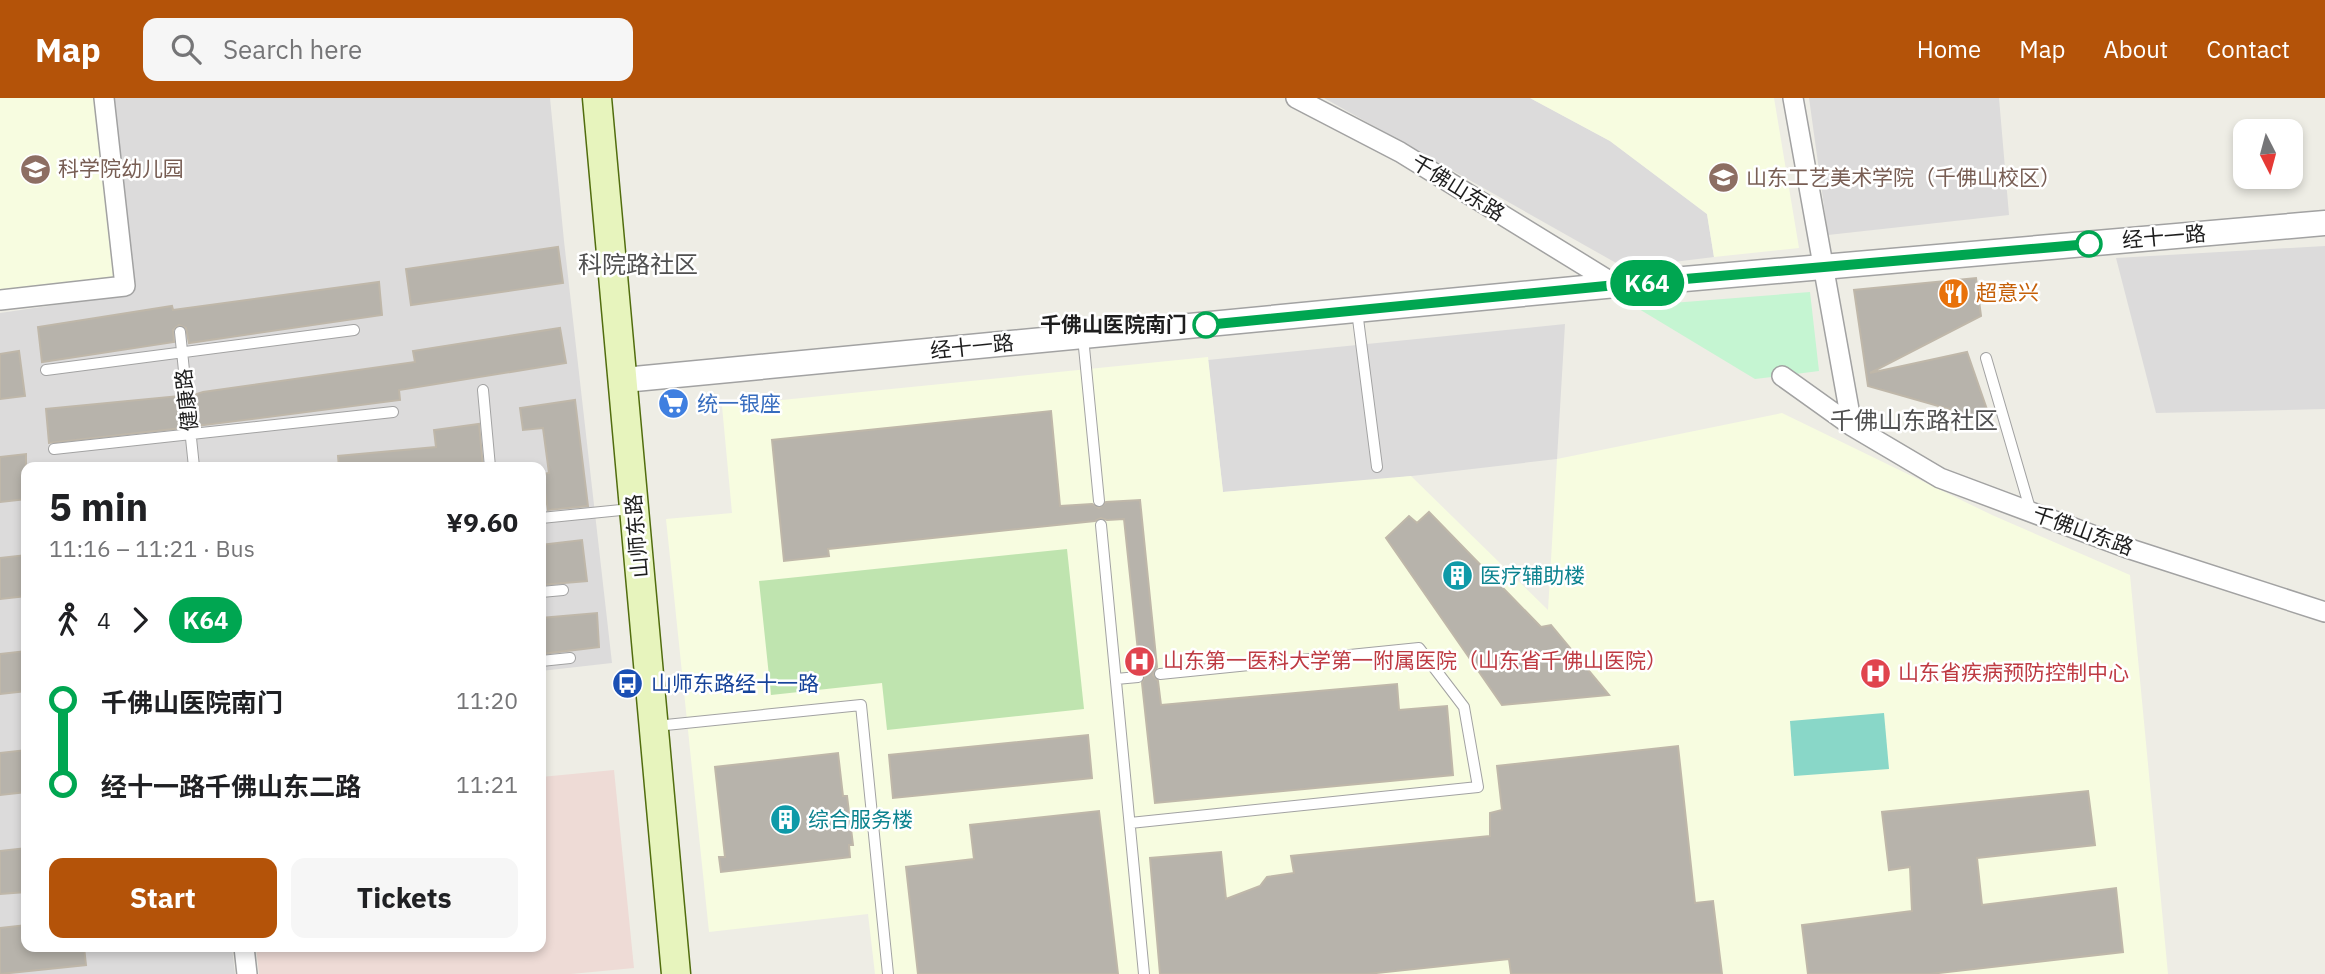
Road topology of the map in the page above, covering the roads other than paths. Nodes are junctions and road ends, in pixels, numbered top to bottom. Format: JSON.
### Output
{"nodes":[{"id":1,"x":104,"y":98,"type":"edge"},
{"id":2,"x":597,"y":98,"type":"edge"},
{"id":3,"x":1296,"y":98,"type":"edge"},
{"id":4,"x":1793,"y":98,"type":"edge"},
{"id":5,"x":2325,"y":223,"type":"edge"},
{"id":6,"x":1822,"y":267,"type":"junction"},
{"id":7,"x":1616,"y":285,"type":"junction"},
{"id":8,"x":0,"y":300,"type":"edge"},
{"id":9,"x":1357,"y":310,"type":"junction"},
{"id":10,"x":354,"y":330,"type":"dead end"},
{"id":11,"x":180,"y":332,"type":"dead end"},
{"id":12,"x":1083,"y":337,"type":"junction"},
{"id":13,"x":182,"y":352,"type":"junction"},
{"id":14,"x":1986,"y":358,"type":"dead end"},
{"id":15,"x":46,"y":370,"type":"dead end"},
{"id":16,"x":1782,"y":376,"type":"dead end"},
{"id":17,"x":624,"y":380,"type":"junction"},
{"id":18,"x":483,"y":390,"type":"dead end"},
{"id":19,"x":393,"y":412,"type":"dead end"},
{"id":20,"x":1852,"y":426,"type":"junction"},
{"id":21,"x":191,"y":434,"type":"junction"},
{"id":22,"x":54,"y":449,"type":"dead end"},
{"id":23,"x":194,"y":462,"type":"edge"},
{"id":24,"x":490,"y":462,"type":"edge"},
{"id":25,"x":1377,"y":467,"type":"dead end"},
{"id":26,"x":1098,"y":501,"type":"dead end"},
{"id":27,"x":635,"y":509,"type":"junction"},
{"id":28,"x":2031,"y":512,"type":"junction"},
{"id":29,"x":546,"y":518,"type":"edge"},
{"id":30,"x":1101,"y":526,"type":"dead end"},
{"id":31,"x":563,"y":590,"type":"dead end"},
{"id":32,"x":546,"y":592,"type":"edge"},
{"id":33,"x":2325,"y":612,"type":"edge"},
{"id":34,"x":570,"y":658,"type":"dead end"},
{"id":35,"x":546,"y":660,"type":"edge"},
{"id":36,"x":1160,"y":674,"type":"dead end"},
{"id":37,"x":1138,"y":677,"type":"dead end"},
{"id":38,"x":1116,"y":679,"type":"junction"},
{"id":39,"x":653,"y":726,"type":"junction"},
{"id":40,"x":1130,"y":823,"type":"junction"},
{"id":41,"x":245,"y":952,"type":"edge"},
{"id":42,"x":247,"y":974,"type":"edge"},
{"id":43,"x":676,"y":974,"type":"edge"},
{"id":44,"x":888,"y":974,"type":"edge"},
{"id":45,"x":1144,"y":974,"type":"edge"}],
"edges":[{"from":1,"to":8,"type":"street"},
{"from":2,"to":17,"type":"main road","name":"山师东路"},
{"from":3,"to":7,"type":"street","name":"千佛山东路"},
{"from":4,"to":6,"type":"street"},
{"from":5,"to":6,"type":"street","name":"经十一路"},
{"from":6,"to":7,"type":"street","name":"经十一路"},
{"from":6,"to":20,"type":"street"},
{"from":7,"to":9,"type":"street","name":"经十一路"},
{"from":9,"to":12,"type":"street","name":"经十一路"},
{"from":9,"to":25,"type":"lane"},
{"from":10,"to":13,"type":"lane"},
{"from":11,"to":13,"type":"lane","name":"健康路"},
{"from":12,"to":17,"type":"street","name":"经十一路"},
{"from":12,"to":26,"type":"lane"},
{"from":13,"to":15,"type":"lane"},
{"from":13,"to":21,"type":"lane","name":"健康路"},
{"from":14,"to":28,"type":"lane"},
{"from":16,"to":20,"type":"street","name":"千佛山东路"},
{"from":17,"to":27,"type":"main road","name":"山师东路"},
{"from":18,"to":24,"type":"lane"},
{"from":19,"to":21,"type":"lane"},
{"from":20,"to":28,"type":"street","name":"千佛山东路"},
{"from":21,"to":22,"type":"lane"},
{"from":21,"to":23,"type":"lane","name":"健康路"},
{"from":27,"to":29,"type":"lane"},
{"from":27,"to":39,"type":"main road","name":"山师东路"},
{"from":28,"to":33,"type":"street","name":"千佛山东路"},
{"from":30,"to":38,"type":"lane"},
{"from":31,"to":32,"type":"lane"},
{"from":34,"to":35,"type":"lane"},
{"from":36,"to":40,"type":"lane"},
{"from":37,"to":38,"type":"lane"},
{"from":38,"to":40,"type":"lane"},
{"from":39,"to":43,"type":"main road","name":"山师东路"},
{"from":39,"to":44,"type":"lane"},
{"from":40,"to":45,"type":"lane"},
{"from":41,"to":42,"type":"street"}]}
